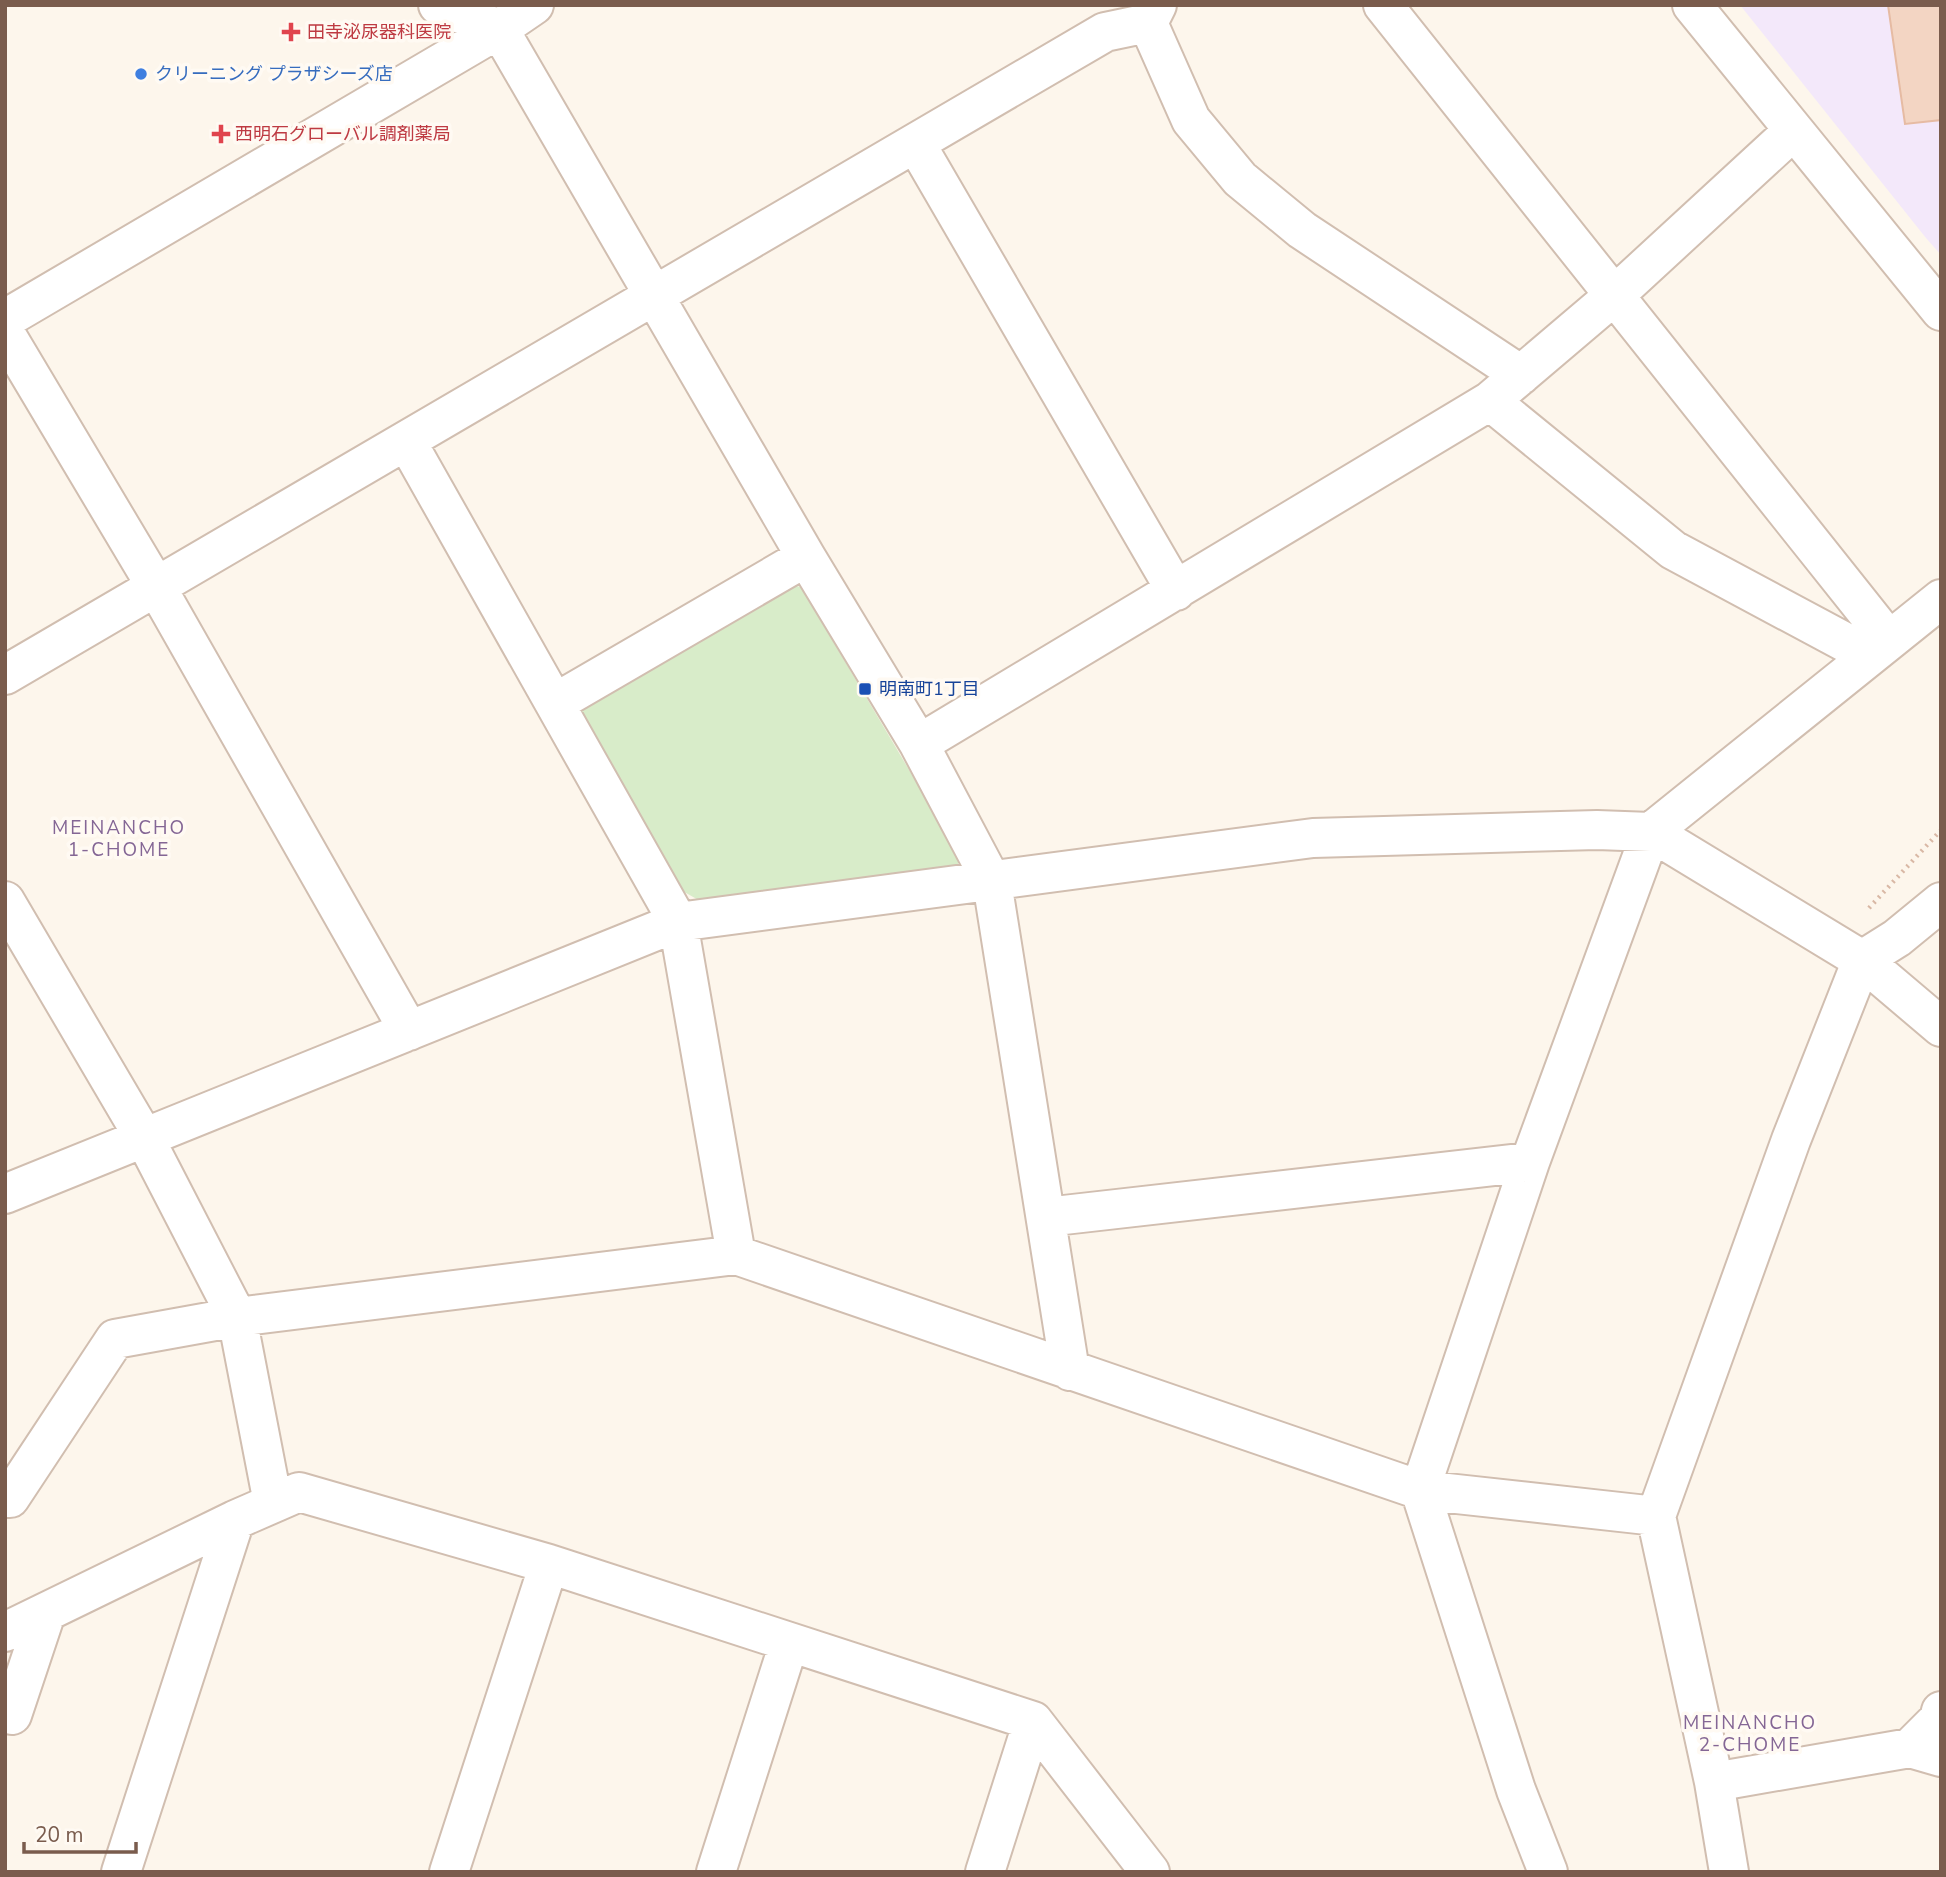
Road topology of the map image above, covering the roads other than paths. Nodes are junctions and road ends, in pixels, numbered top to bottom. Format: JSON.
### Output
{"nodes":[{"id":1,"x":438,"y":5,"type":"edge"},
{"id":2,"x":534,"y":5,"type":"edge"},
{"id":3,"x":1383,"y":5,"type":"edge"},
{"id":4,"x":1692,"y":5,"type":"edge"},
{"id":5,"x":1153,"y":14,"type":"edge"},
{"id":6,"x":1097,"y":19,"type":"edge"},
{"id":7,"x":499,"y":29,"type":"junction"},
{"id":8,"x":1793,"y":131,"type":"junction"},
{"id":9,"x":916,"y":144,"type":"junction"},
{"id":10,"x":1616,"y":294,"type":"junction"},
{"id":11,"x":655,"y":295,"type":"junction"},
{"id":12,"x":1941,"y":311,"type":"edge"},
{"id":13,"x":5,"y":318,"type":"edge"},
{"id":14,"x":5,"y":333,"type":"edge"},
{"id":15,"x":1521,"y":375,"type":"junction"},
{"id":16,"x":1490,"y":401,"type":"junction"},
{"id":17,"x":407,"y":442,"type":"junction"},
{"id":18,"x":806,"y":557,"type":"junction"},
{"id":19,"x":157,"y":588,"type":"junction"},
{"id":20,"x":1176,"y":591,"type":"junction"},
{"id":21,"x":1941,"y":600,"type":"edge"},
{"id":22,"x":1879,"y":647,"type":"junction"},
{"id":23,"x":5,"y":676,"type":"edge"},
{"id":24,"x":555,"y":703,"type":"junction"},
{"id":25,"x":919,"y":744,"type":"junction"},
{"id":26,"x":1651,"y":832,"type":"junction"},
{"id":27,"x":992,"y":882,"type":"junction"},
{"id":28,"x":5,"y":901,"type":"edge"},
{"id":29,"x":1941,"y":902,"type":"edge"},
{"id":30,"x":678,"y":922,"type":"junction"},
{"id":31,"x":1861,"y":960,"type":"junction"},
{"id":32,"x":1941,"y":1027,"type":"edge"},
{"id":33,"x":409,"y":1031,"type":"junction"},
{"id":34,"x":145,"y":1139,"type":"junction"},
{"id":35,"x":1530,"y":1162,"type":"junction"},
{"id":36,"x":5,"y":1194,"type":"edge"},
{"id":37,"x":1046,"y":1217,"type":"junction"},
{"id":38,"x":736,"y":1255,"type":"junction"},
{"id":39,"x":237,"y":1317,"type":"junction"},
{"id":40,"x":1070,"y":1371,"type":"junction"},
{"id":41,"x":1420,"y":1490,"type":"junction"},
{"id":42,"x":5,"y":1498,"type":"edge"},
{"id":43,"x":273,"y":1503,"type":"junction"},
{"id":44,"x":1656,"y":1516,"type":"junction"},
{"id":45,"x":235,"y":1520,"type":"junction"},
{"id":46,"x":549,"y":1564,"type":"junction"},
{"id":47,"x":46,"y":1613,"type":"junction"},
{"id":48,"x":5,"y":1632,"type":"edge"},
{"id":49,"x":789,"y":1643,"type":"junction"},
{"id":50,"x":1941,"y":1711,"type":"edge"},
{"id":51,"x":5,"y":1713,"type":"edge"},
{"id":52,"x":1033,"y":1721,"type":"junction"},
{"id":53,"x":1925,"y":1753,"type":"edge"},
{"id":54,"x":1714,"y":1782,"type":"junction"},
{"id":55,"x":121,"y":1872,"type":"edge"},
{"id":56,"x":449,"y":1872,"type":"edge"},
{"id":57,"x":716,"y":1872,"type":"edge"},
{"id":58,"x":985,"y":1872,"type":"edge"},
{"id":59,"x":1150,"y":1872,"type":"edge"},
{"id":60,"x":1548,"y":1872,"type":"edge"},
{"id":61,"x":1730,"y":1872,"type":"edge"}],
"edges":[{"from":1,"to":7,"type":"street"},
{"from":2,"to":7,"type":"street"},
{"from":3,"to":10,"type":"street"},
{"from":4,"to":8,"type":"street"},
{"from":5,"to":6,"type":"street"},
{"from":5,"to":15,"type":"street"},
{"from":6,"to":9,"type":"street"},
{"from":7,"to":11,"type":"street"},
{"from":7,"to":13,"type":"street"},
{"from":8,"to":10,"type":"street"},
{"from":8,"to":12,"type":"street"},
{"from":9,"to":11,"type":"street"},
{"from":9,"to":20,"type":"street"},
{"from":10,"to":15,"type":"street"},
{"from":10,"to":22,"type":"street"},
{"from":11,"to":17,"type":"street"},
{"from":11,"to":18,"type":"street"},
{"from":14,"to":19,"type":"street"},
{"from":15,"to":16,"type":"street"},
{"from":16,"to":20,"type":"street"},
{"from":16,"to":22,"type":"street"},
{"from":17,"to":19,"type":"street"},
{"from":17,"to":24,"type":"street"},
{"from":18,"to":24,"type":"street"},
{"from":18,"to":25,"type":"street"},
{"from":19,"to":23,"type":"street"},
{"from":19,"to":33,"type":"street"},
{"from":20,"to":25,"type":"street"},
{"from":21,"to":22,"type":"street"},
{"from":22,"to":26,"type":"street"},
{"from":24,"to":30,"type":"street"},
{"from":25,"to":27,"type":"street"},
{"from":26,"to":27,"type":"street"},
{"from":26,"to":31,"type":"street"},
{"from":26,"to":35,"type":"street"},
{"from":27,"to":30,"type":"street"},
{"from":27,"to":37,"type":"street"},
{"from":28,"to":34,"type":"street"},
{"from":29,"to":31,"type":"street"},
{"from":30,"to":33,"type":"street"},
{"from":30,"to":38,"type":"street"},
{"from":31,"to":32,"type":"street"},
{"from":31,"to":44,"type":"street"},
{"from":33,"to":34,"type":"street"},
{"from":34,"to":36,"type":"street"},
{"from":34,"to":39,"type":"street"},
{"from":35,"to":37,"type":"street"},
{"from":35,"to":41,"type":"street"},
{"from":37,"to":40,"type":"street"},
{"from":38,"to":39,"type":"street"},
{"from":38,"to":40,"type":"street"},
{"from":39,"to":42,"type":"street"},
{"from":39,"to":43,"type":"street"},
{"from":40,"to":41,"type":"street"},
{"from":41,"to":44,"type":"street"},
{"from":41,"to":60,"type":"street"},
{"from":43,"to":45,"type":"street"},
{"from":43,"to":46,"type":"street"},
{"from":44,"to":54,"type":"street"},
{"from":45,"to":47,"type":"street"},
{"from":45,"to":55,"type":"street"},
{"from":46,"to":49,"type":"street"},
{"from":46,"to":56,"type":"street"},
{"from":47,"to":48,"type":"street"},
{"from":47,"to":51,"type":"street"},
{"from":49,"to":52,"type":"street"},
{"from":49,"to":57,"type":"street"},
{"from":50,"to":53,"type":"street"},
{"from":52,"to":58,"type":"street"},
{"from":52,"to":59,"type":"street"},
{"from":53,"to":54,"type":"street"},
{"from":54,"to":61,"type":"street"}]}
